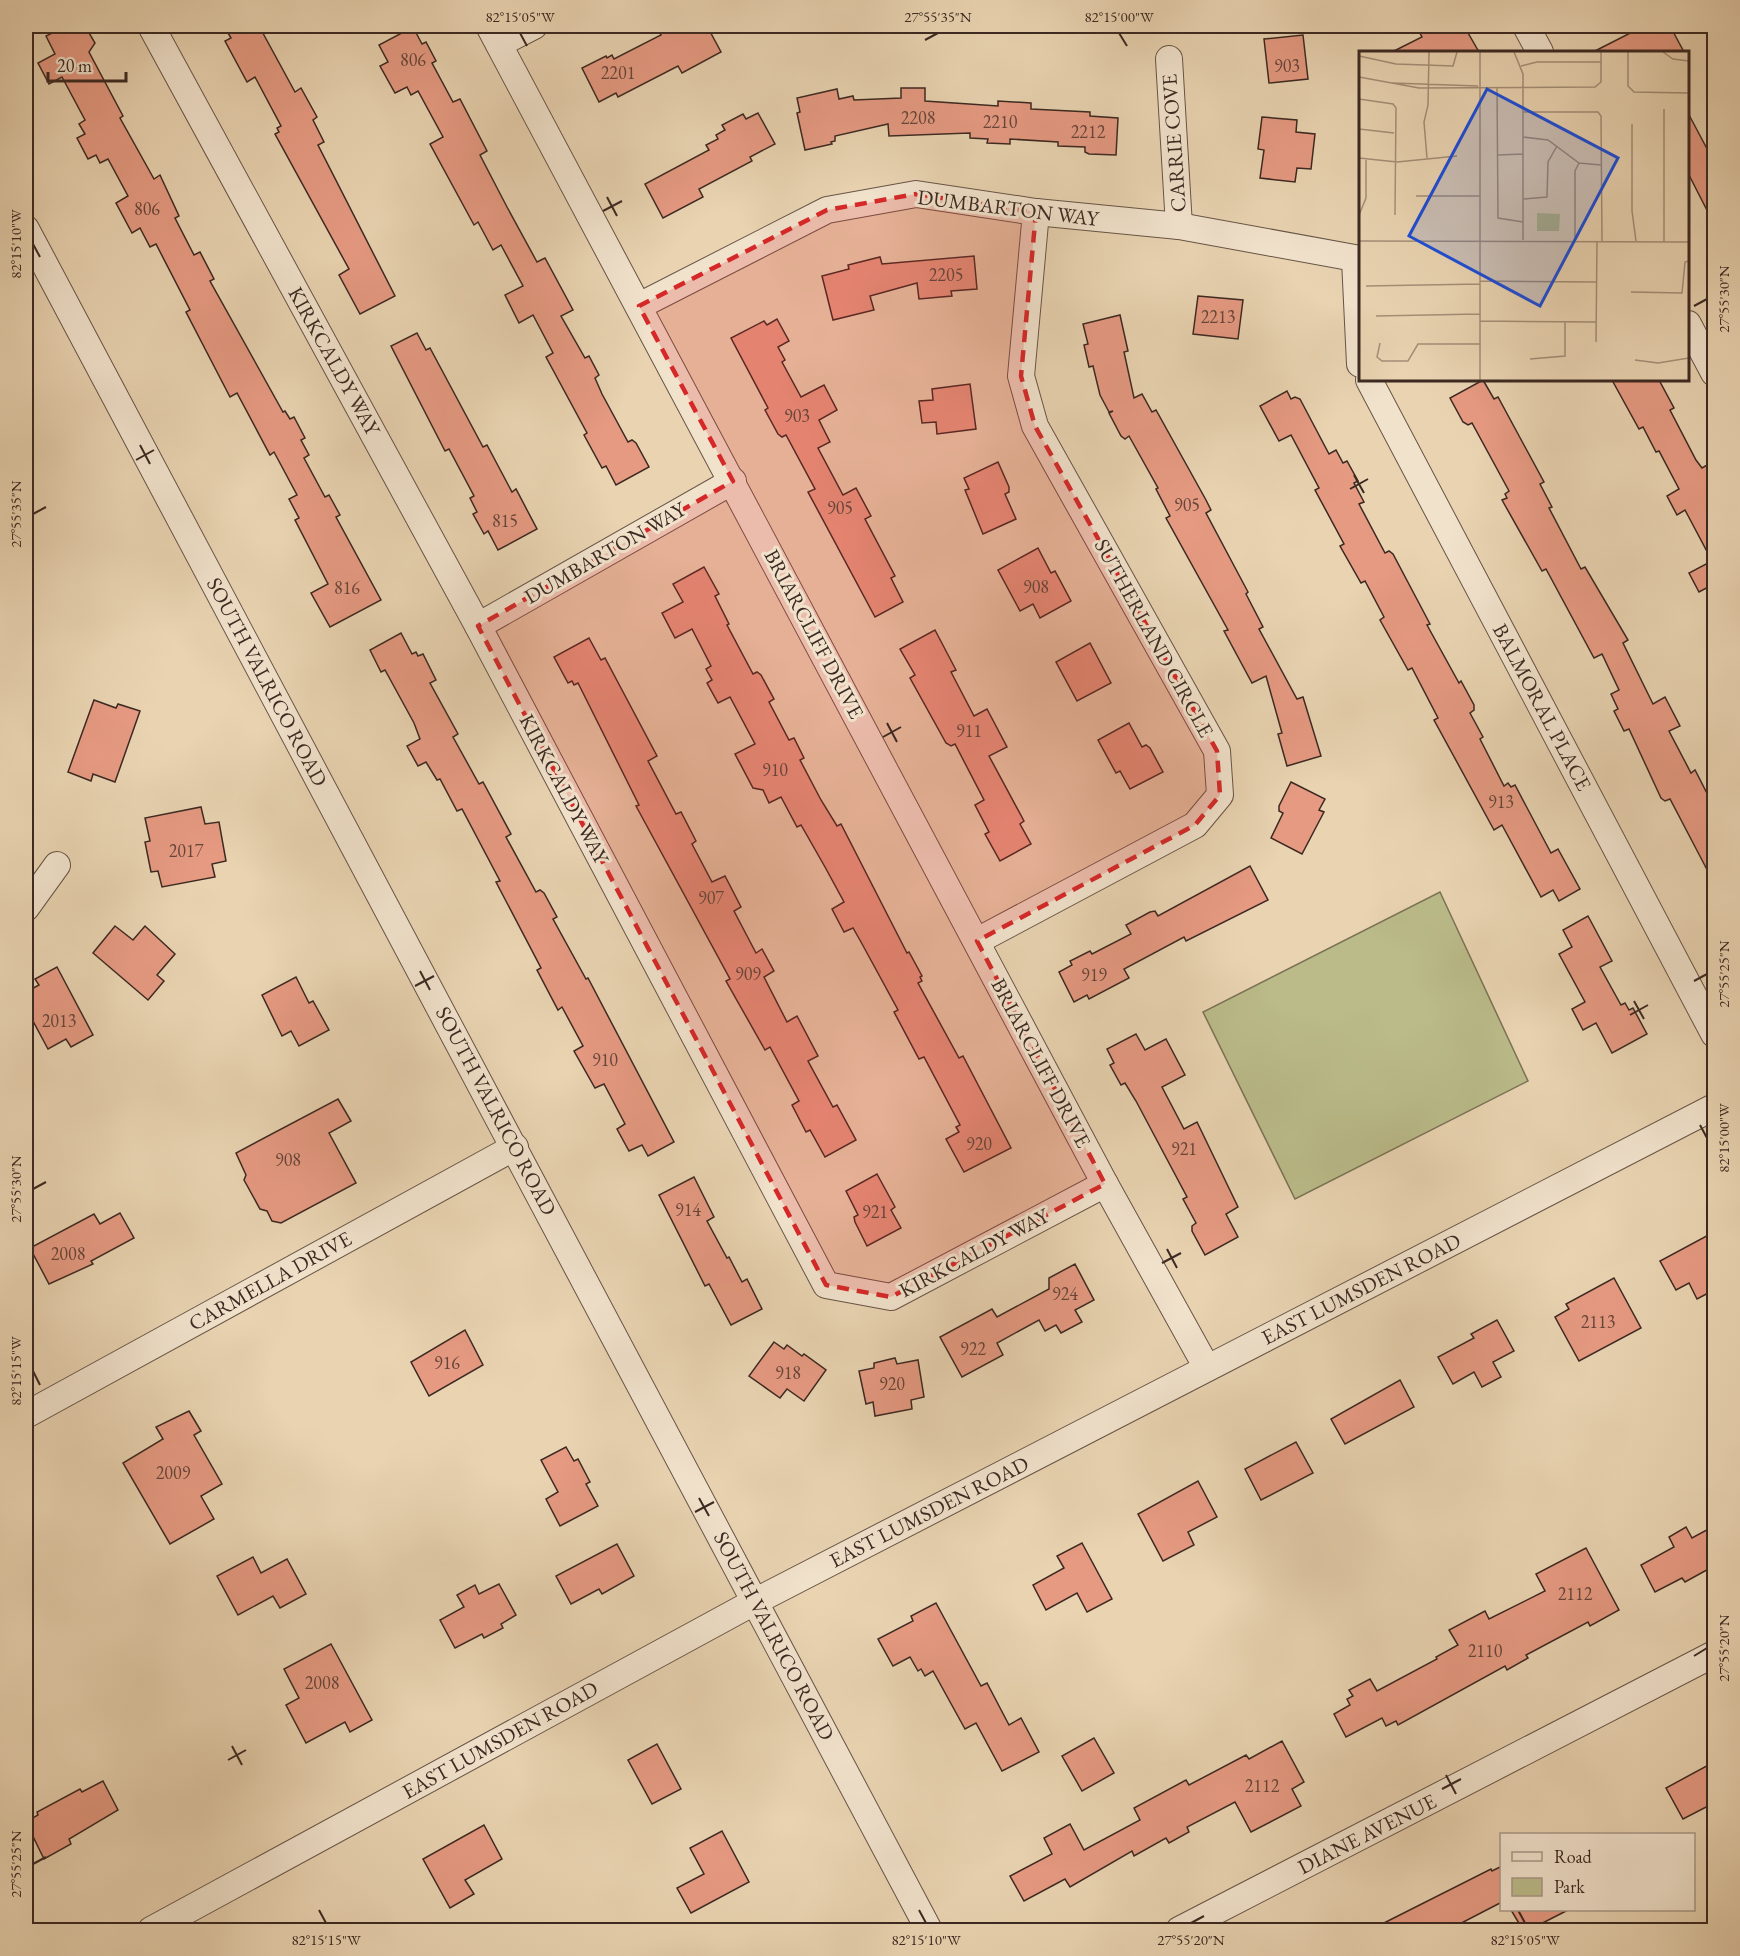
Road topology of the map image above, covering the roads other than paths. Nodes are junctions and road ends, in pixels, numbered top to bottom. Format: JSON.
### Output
{"nodes":[{"id":1,"x":151,"y":26,"type":"edge"},
{"id":2,"x":534,"y":26,"type":"edge"},
{"id":3,"x":1526,"y":26,"type":"edge"},
{"id":4,"x":494,"y":35,"type":"edge"},
{"id":5,"x":1539,"y":51,"type":"edge"},
{"id":6,"x":1169,"y":59,"type":"dead end"},
{"id":7,"x":1036,"y":212,"type":"junction"},
{"id":8,"x":1179,"y":226,"type":"junction"},
{"id":9,"x":26,"y":229,"type":"edge"},
{"id":10,"x":1358,"y":260,"type":"edge"},
{"id":11,"x":639,"y":306,"type":"junction"},
{"id":12,"x":1359,"y":312,"type":"edge"},
{"id":13,"x":1689,"y":326,"type":"edge"},
{"id":14,"x":1714,"y":373,"type":"edge"},
{"id":15,"x":1370,"y":381,"type":"edge"},
{"id":16,"x":733,"y":481,"type":"junction"},
{"id":17,"x":478,"y":626,"type":"junction"},
{"id":18,"x":57,"y":865,"type":"dead end"},
{"id":19,"x":26,"y":908,"type":"edge"},
{"id":20,"x":977,"y":941,"type":"junction"},
{"id":21,"x":1714,"y":1034,"type":"edge"},
{"id":22,"x":1714,"y":1107,"type":"edge"},
{"id":23,"x":515,"y":1147,"type":"junction"},
{"id":24,"x":1105,"y":1184,"type":"junction"},
{"id":25,"x":1207,"y":1368,"type":"junction"},
{"id":26,"x":26,"y":1415,"type":"edge"},
{"id":27,"x":756,"y":1601,"type":"junction"},
{"id":28,"x":1714,"y":1654,"type":"edge"},
{"id":29,"x":151,"y":1930,"type":"edge"},
{"id":30,"x":929,"y":1930,"type":"edge"},
{"id":31,"x":1179,"y":1930,"type":"edge"}],
"edges":[{"from":1,"to":17,"type":"street","name":"KIRKCALDY WAY"},
{"from":2,"to":4,"type":"street"},
{"from":3,"to":5,"type":"street"},
{"from":4,"to":11,"type":"street","name":"BRIARCLIFF DRIVE"},
{"from":6,"to":8,"type":"street","name":"CARRIE COVE"},
{"from":7,"to":8,"type":"street","name":"DUMBARTON WAY"},
{"from":7,"to":11,"type":"street","name":"DUMBARTON WAY"},
{"from":7,"to":20,"type":"street","name":"SUTHERLAND CIRCLE"},
{"from":8,"to":10,"type":"street","name":"DUMBARTON WAY"},
{"from":9,"to":23,"type":"street","name":"SOUTH VALRICO ROAD"},
{"from":10,"to":12,"type":"street"},
{"from":11,"to":16,"type":"street","name":"BRIARCLIFF DRIVE"},
{"from":13,"to":14,"type":"street"},
{"from":15,"to":21,"type":"street","name":"BALMORAL PLACE"},
{"from":16,"to":17,"type":"street","name":"DUMBARTON WAY"},
{"from":16,"to":20,"type":"street","name":"BRIARCLIFF DRIVE"},
{"from":17,"to":24,"type":"street","name":"KIRKCALDY WAY"},
{"from":18,"to":19,"type":"street"},
{"from":20,"to":24,"type":"street","name":"BRIARCLIFF DRIVE"},
{"from":22,"to":25,"type":"street","name":"EAST LUMSDEN ROAD"},
{"from":23,"to":26,"type":"street","name":"CARMELLA DRIVE"},
{"from":23,"to":27,"type":"street","name":"SOUTH VALRICO ROAD"},
{"from":24,"to":25,"type":"street","name":"BRIARCLIFF DRIVE"},
{"from":25,"to":27,"type":"street","name":"EAST LUMSDEN ROAD"},
{"from":27,"to":29,"type":"street","name":"EAST LUMSDEN ROAD"},
{"from":27,"to":30,"type":"street","name":"SOUTH VALRICO ROAD"},
{"from":28,"to":31,"type":"street","name":"DIANE AVENUE"}]}
